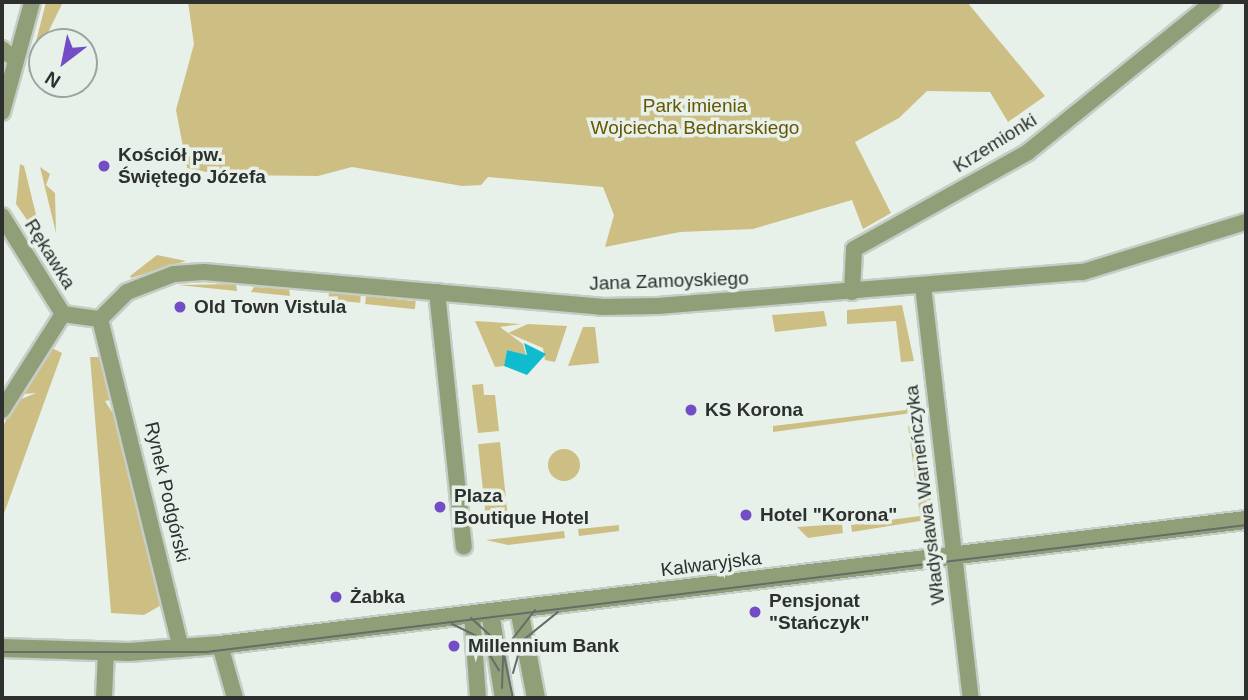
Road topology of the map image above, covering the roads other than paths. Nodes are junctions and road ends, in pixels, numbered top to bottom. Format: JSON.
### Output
{"nodes":[{"id":1,"x":32,"y":2,"type":"edge"},
{"id":2,"x":1213,"y":2,"type":"edge"},
{"id":3,"x":2,"y":49,"type":"edge"},
{"id":4,"x":16,"y":61,"type":"junction"},
{"id":5,"x":2,"y":112,"type":"edge"},
{"id":6,"x":2,"y":216,"type":"edge"},
{"id":7,"x":1246,"y":222,"type":"edge"},
{"id":8,"x":923,"y":286,"type":"junction"},
{"id":9,"x":437,"y":292,"type":"junction"},
{"id":10,"x":852,"y":292,"type":"junction"},
{"id":11,"x":63,"y":314,"type":"junction"},
{"id":12,"x":100,"y":319,"type":"junction"},
{"id":13,"x":2,"y":410,"type":"edge"},
{"id":14,"x":1246,"y":520,"type":"edge"},
{"id":15,"x":464,"y":547,"type":"dead end"},
{"id":16,"x":953,"y":556,"type":"junction"},
{"id":17,"x":519,"y":609,"type":"junction"},
{"id":18,"x":481,"y":613,"type":"junction"},
{"id":19,"x":220,"y":645,"type":"junction"},
{"id":20,"x":2,"y":648,"type":"edge"},
{"id":21,"x":181,"y":649,"type":"junction"},
{"id":22,"x":106,"y":651,"type":"junction"},
{"id":23,"x":104,"y":698,"type":"edge"},
{"id":24,"x":235,"y":698,"type":"edge"},
{"id":25,"x":478,"y":698,"type":"edge"},
{"id":26,"x":504,"y":698,"type":"edge"},
{"id":27,"x":536,"y":698,"type":"edge"},
{"id":28,"x":971,"y":698,"type":"edge"}],
"edges":[{"from":1,"to":4,"type":"street"},
{"from":2,"to":10,"type":"street","name":"Krzemionki"},
{"from":3,"to":4,"type":"street"},
{"from":4,"to":5,"type":"street"},
{"from":6,"to":11,"type":"street","name":"Rękawka"},
{"from":7,"to":8,"type":"street","name":"Jana Zamoyskiego"},
{"from":8,"to":10,"type":"street","name":"Jana Zamoyskiego"},
{"from":8,"to":16,"type":"street","name":"Władysława Warneńczyka"},
{"from":9,"to":10,"type":"street","name":"Jana Zamoyskiego"},
{"from":9,"to":12,"type":"street","name":"Jana Zamoyskiego"},
{"from":9,"to":15,"type":"street"},
{"from":11,"to":12,"type":"street"},
{"from":11,"to":13,"type":"street"},
{"from":12,"to":21,"type":"street","name":"Rynek Podgórski"},
{"from":14,"to":16,"type":"street","name":"Kalwaryjska"},
{"from":16,"to":17,"type":"street","name":"Kalwaryjska"},
{"from":16,"to":28,"type":"street","name":"Władysława Warneńczyka"},
{"from":17,"to":18,"type":"street","name":"Kalwaryjska"},
{"from":17,"to":27,"type":"street"},
{"from":18,"to":19,"type":"street","name":"Kalwaryjska"},
{"from":18,"to":25,"type":"street"},
{"from":18,"to":26,"type":"street"},
{"from":19,"to":21,"type":"street","name":"Kalwaryjska"},
{"from":19,"to":24,"type":"street"},
{"from":20,"to":22,"type":"street"},
{"from":21,"to":22,"type":"street"},
{"from":22,"to":23,"type":"street"}]}
